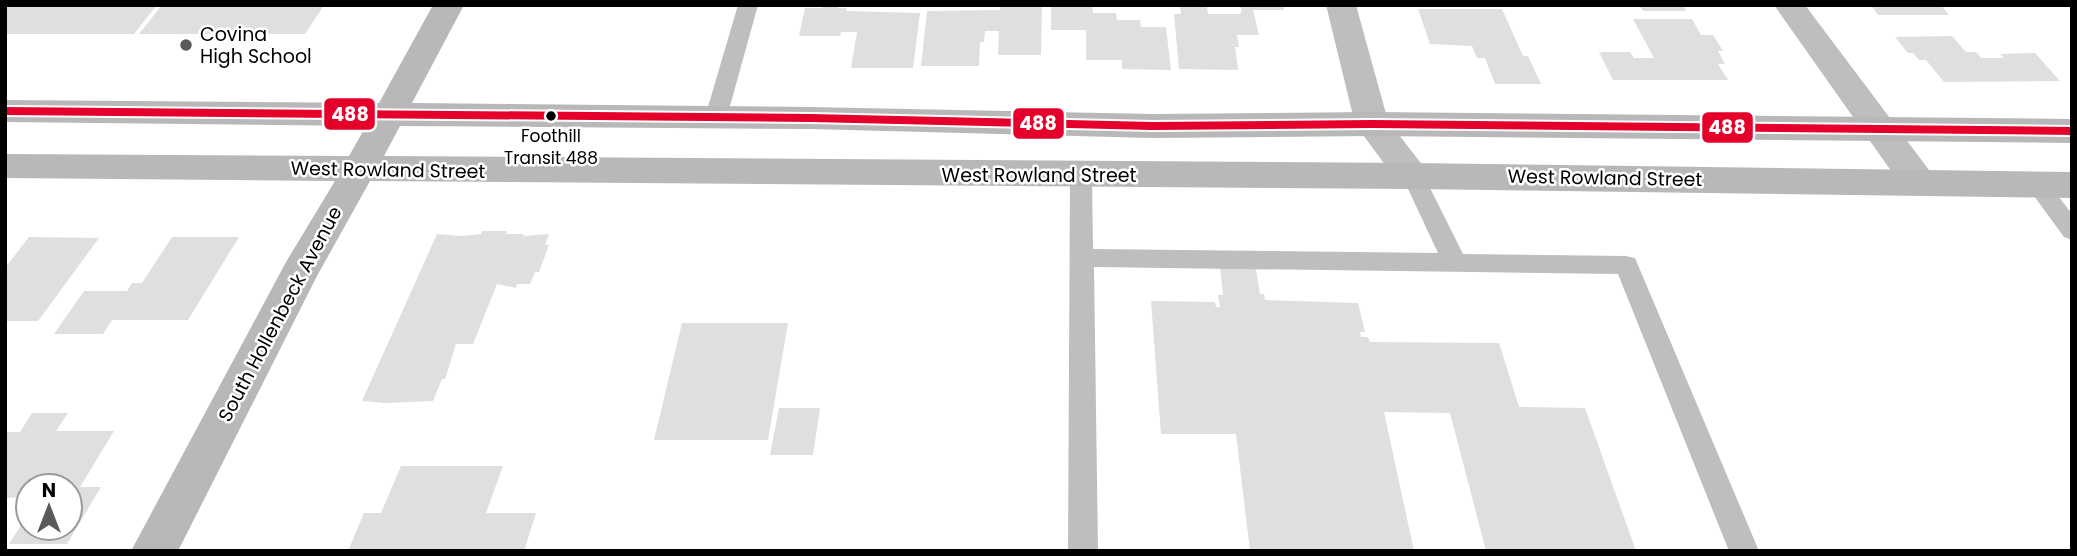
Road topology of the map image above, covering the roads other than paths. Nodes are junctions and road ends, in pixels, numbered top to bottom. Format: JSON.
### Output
{"nodes":[{"id":1,"x":449,"y":5,"type":"edge"},
{"id":2,"x":748,"y":5,"type":"edge"},
{"id":3,"x":1341,"y":5,"type":"edge"},
{"id":4,"x":1789,"y":5,"type":"edge"},
{"id":5,"x":5,"y":111,"type":"edge"},
{"id":6,"x":390,"y":114,"type":"junction"},
{"id":7,"x":716,"y":117,"type":"junction"},
{"id":8,"x":1372,"y":124,"type":"junction"},
{"id":9,"x":1879,"y":130,"type":"junction"},
{"id":10,"x":2072,"y":131,"type":"edge"},
{"id":11,"x":5,"y":166,"type":"edge"},
{"id":12,"x":359,"y":170,"type":"junction"},
{"id":13,"x":1081,"y":175,"type":"junction"},
{"id":14,"x":1413,"y":176,"type":"junction"},
{"id":15,"x":1919,"y":183,"type":"junction"},
{"id":16,"x":2072,"y":184,"type":"edge"},
{"id":17,"x":2037,"y":185,"type":"junction"},
{"id":18,"x":2072,"y":231,"type":"edge"},
{"id":19,"x":1081,"y":258,"type":"junction"},
{"id":20,"x":1455,"y":263,"type":"junction"},
{"id":21,"x":154,"y":551,"type":"edge"},
{"id":22,"x":1083,"y":551,"type":"edge"},
{"id":23,"x":1744,"y":551,"type":"edge"}],
"edges":[{"from":1,"to":6,"type":"main road","name":"South Hollenbeck Avenue"},
{"from":2,"to":7,"type":"lane"},
{"from":3,"to":8,"type":"street"},
{"from":4,"to":9,"type":"street"},
{"from":5,"to":6,"type":"main road"},
{"from":6,"to":7,"type":"main road"},
{"from":6,"to":12,"type":"main road","name":"South Hollenbeck Avenue"},
{"from":7,"to":8,"type":"main road"},
{"from":8,"to":9,"type":"main road"},
{"from":8,"to":14,"type":"street"},
{"from":9,"to":10,"type":"main road"},
{"from":9,"to":15,"type":"street"},
{"from":11,"to":12,"type":"main road","name":"West Rowland Street"},
{"from":12,"to":13,"type":"main road","name":"West Rowland Street"},
{"from":12,"to":21,"type":"main road","name":"South Hollenbeck Avenue"},
{"from":13,"to":14,"type":"main road","name":"West Rowland Street"},
{"from":13,"to":19,"type":"lane"},
{"from":14,"to":15,"type":"main road","name":"West Rowland Street"},
{"from":14,"to":20,"type":"lane"},
{"from":15,"to":17,"type":"main road","name":"West Rowland Street"},
{"from":16,"to":17,"type":"main road","name":"West Rowland Street"},
{"from":17,"to":18,"type":"lane"},
{"from":19,"to":20,"type":"lane"},
{"from":19,"to":22,"type":"lane"},
{"from":20,"to":23,"type":"lane"}]}
